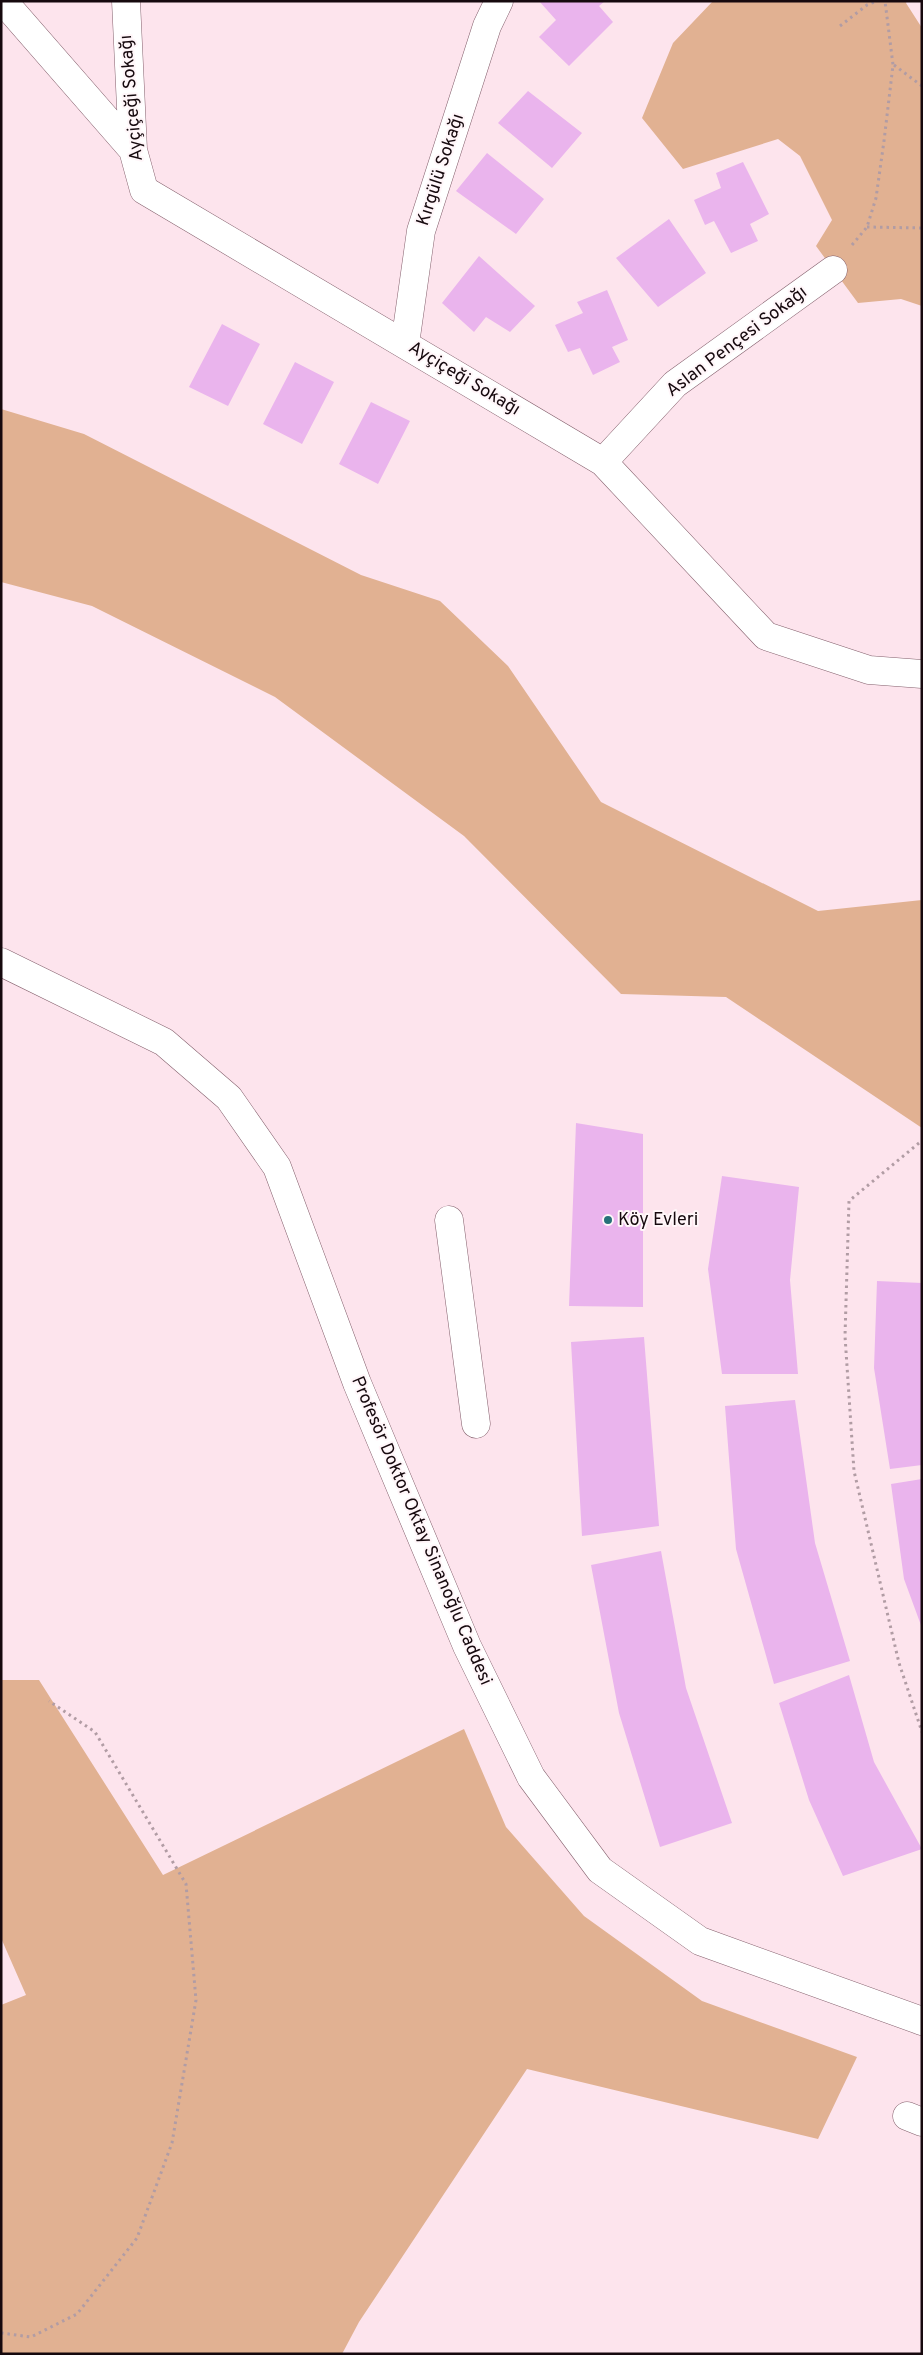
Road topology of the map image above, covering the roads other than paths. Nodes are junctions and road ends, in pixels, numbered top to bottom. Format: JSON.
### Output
{"nodes":[{"id":1,"x":3,"y":1,"type":"edge"},
{"id":2,"x":126,"y":1,"type":"edge"},
{"id":3,"x":140,"y":1,"type":"edge"},
{"id":4,"x":499,"y":1,"type":"edge"},
{"id":5,"x":133,"y":150,"type":"junction"},
{"id":6,"x":833,"y":270,"type":"road end"},
{"id":7,"x":405,"y":344,"type":"junction"},
{"id":8,"x":604,"y":462,"type":"junction"},
{"id":9,"x":922,"y":674,"type":"edge"},
{"id":10,"x":1,"y":962,"type":"edge"},
{"id":11,"x":449,"y":1220,"type":"dead end"},
{"id":12,"x":476,"y":1424,"type":"dead end"},
{"id":13,"x":922,"y":2021,"type":"edge"}],
"edges":[{"from":1,"to":5,"type":"street"},
{"from":2,"to":5,"type":"street","name":"Ayçiçeği Sokağı"},
{"from":3,"to":5,"type":"street"},
{"from":4,"to":7,"type":"street","name":"Kırgülü Sokağı"},
{"from":5,"to":7,"type":"street","name":"Ayçiçeği Sokağı"},
{"from":6,"to":8,"type":"street","name":"Aslan Pençesi Sokağı"},
{"from":7,"to":8,"type":"street","name":"Ayçiçeği Sokağı"},
{"from":8,"to":9,"type":"street","name":"Ayçiçeği Sokağı"},
{"from":10,"to":13,"type":"street","name":"Profesör Doktor Oktay Sinanoğlu Caddesi"},
{"from":11,"to":12,"type":"street"}]}
